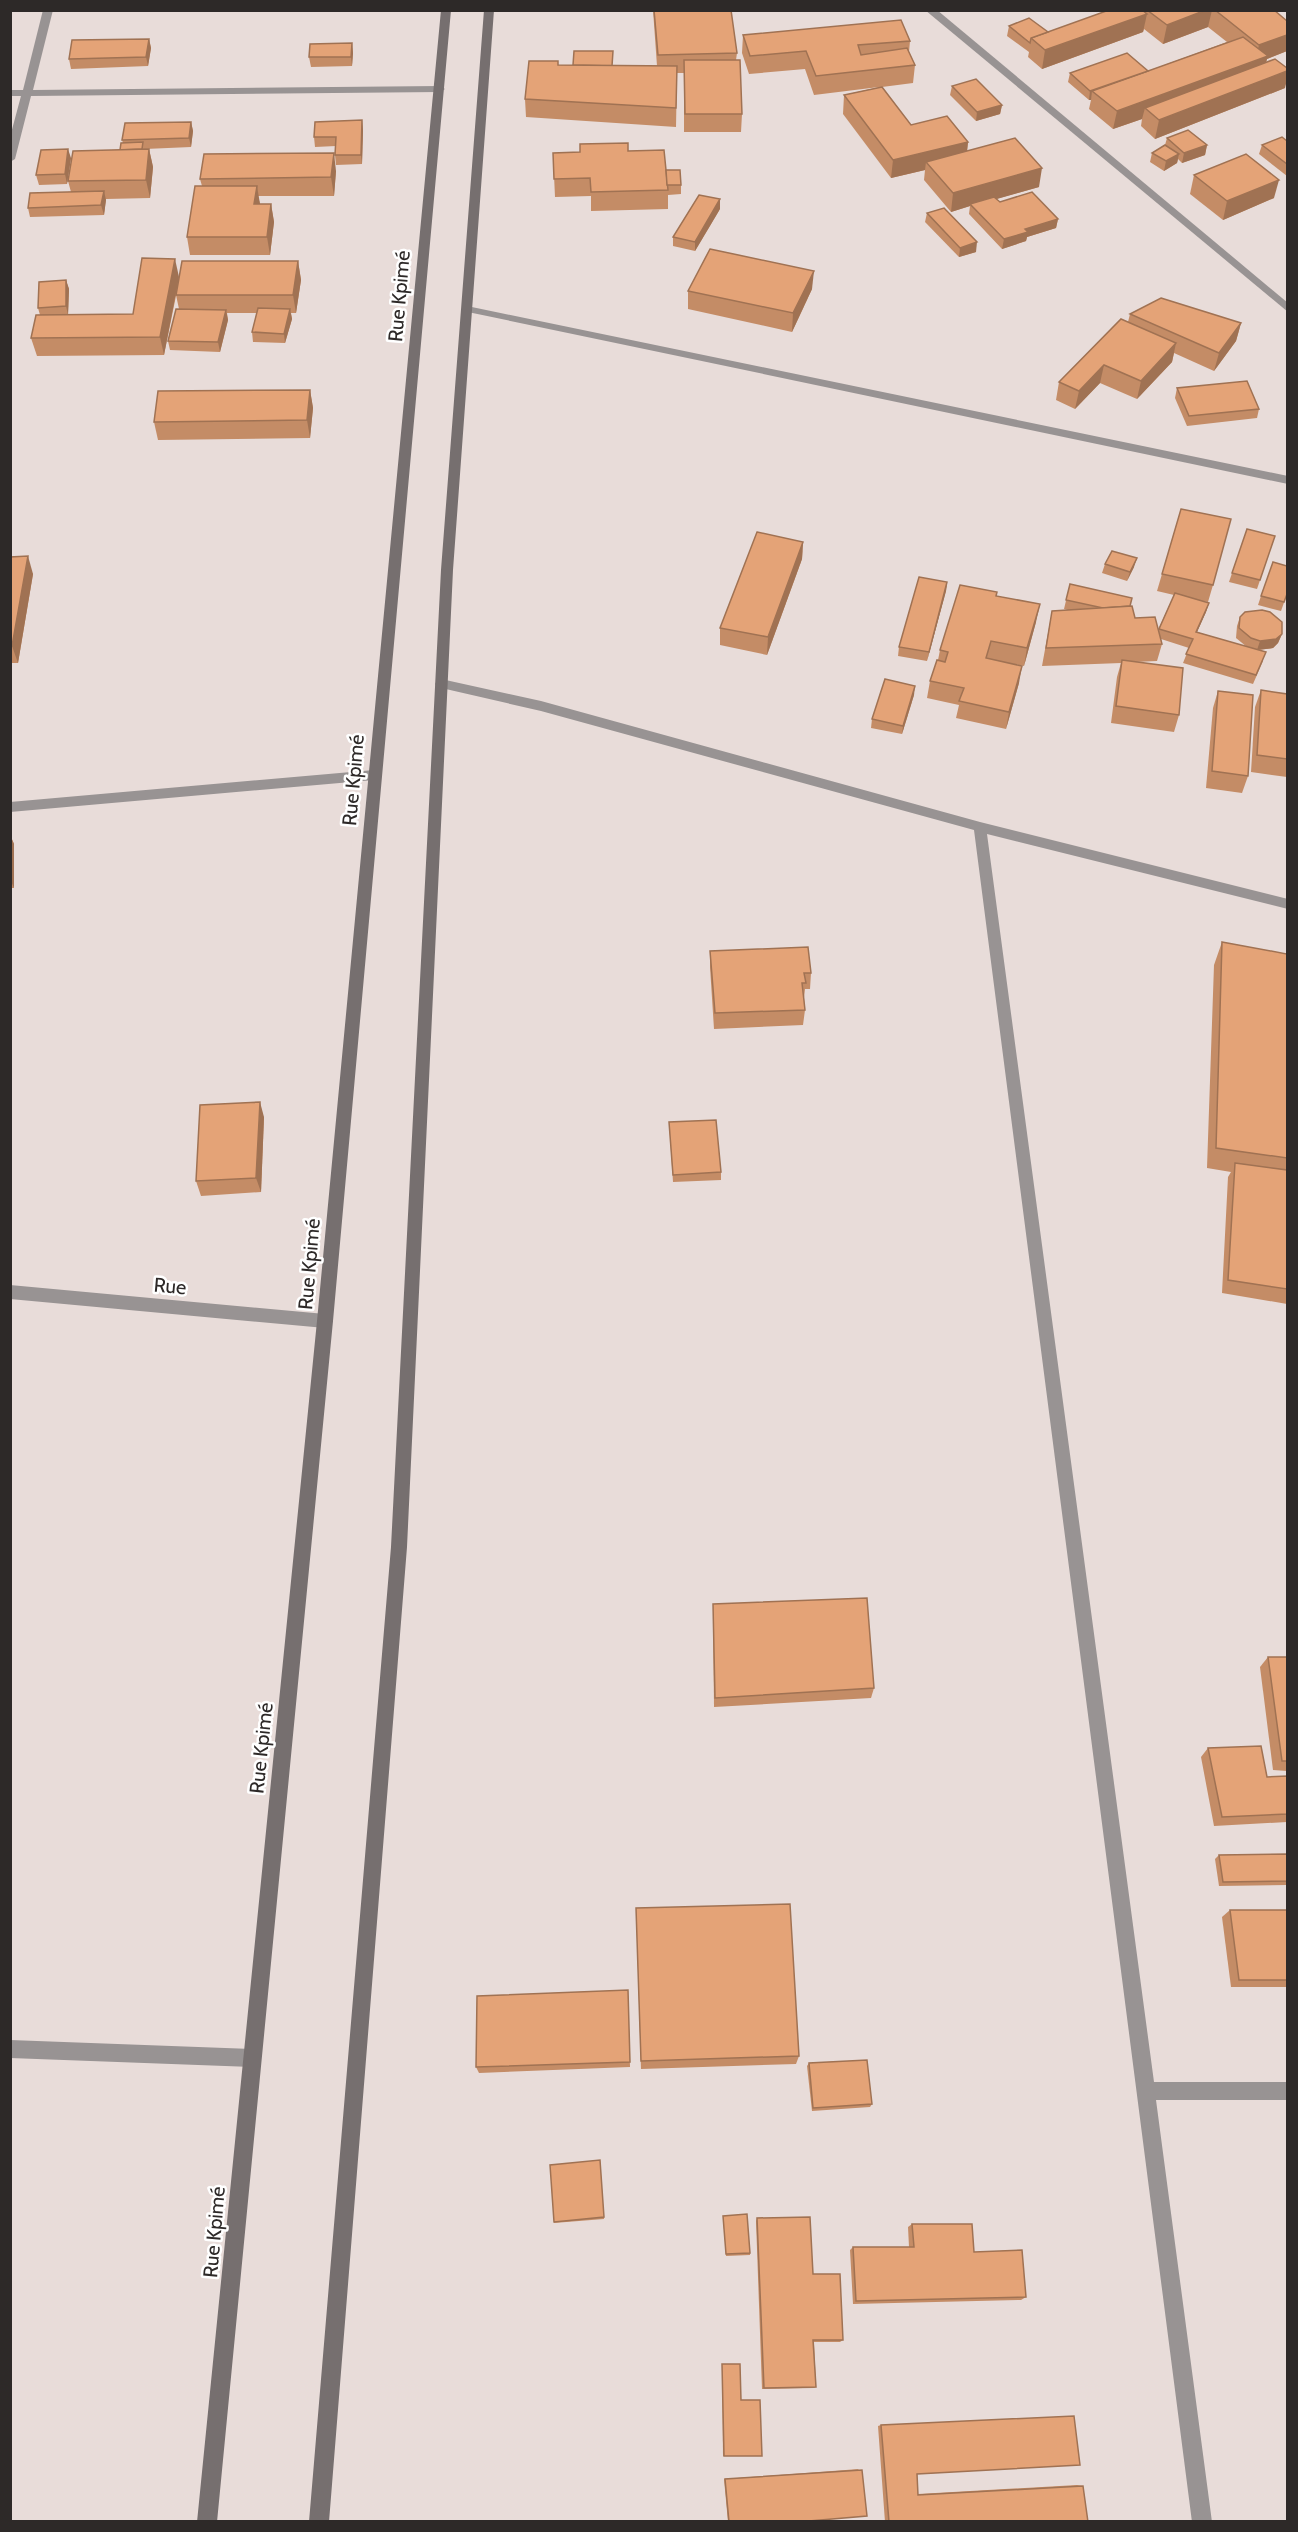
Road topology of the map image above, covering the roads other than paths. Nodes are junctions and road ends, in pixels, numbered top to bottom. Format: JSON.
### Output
{"nodes":[{"id":1,"x":48,"y":10,"type":"edge"},
{"id":2,"x":446,"y":10,"type":"edge"},
{"id":3,"x":489,"y":10,"type":"edge"},
{"id":4,"x":930,"y":10,"type":"edge"},
{"id":5,"x":440,"y":89,"type":"junction"},
{"id":6,"x":10,"y":93,"type":"edge"},
{"id":7,"x":28,"y":93,"type":"junction"},
{"id":8,"x":10,"y":159,"type":"edge"},
{"id":9,"x":467,"y":309,"type":"junction"},
{"id":10,"x":1287,"y":309,"type":"edge"},
{"id":11,"x":1287,"y":480,"type":"edge"},
{"id":12,"x":441,"y":684,"type":"junction"},
{"id":13,"x":374,"y":775,"type":"junction"},
{"id":14,"x":10,"y":807,"type":"edge"},
{"id":15,"x":980,"y":827,"type":"junction"},
{"id":16,"x":1287,"y":904,"type":"edge"},
{"id":17,"x":10,"y":1293,"type":"edge"},
{"id":18,"x":325,"y":1321,"type":"junction"},
{"id":19,"x":10,"y":2049,"type":"edge"},
{"id":20,"x":252,"y":2058,"type":"junction"},
{"id":21,"x":1145,"y":2091,"type":"junction"},
{"id":22,"x":1287,"y":2091,"type":"edge"},
{"id":23,"x":207,"y":2522,"type":"edge"},
{"id":24,"x":319,"y":2522,"type":"edge"},
{"id":25,"x":1202,"y":2522,"type":"edge"}],
"edges":[{"from":1,"to":7,"type":"street"},
{"from":2,"to":5,"type":"main road","name":"Rue Kpimé"},
{"from":3,"to":9,"type":"main road"},
{"from":4,"to":10,"type":"street"},
{"from":5,"to":7,"type":"street"},
{"from":5,"to":13,"type":"main road","name":"Rue Kpimé"},
{"from":6,"to":7,"type":"street"},
{"from":7,"to":8,"type":"street"},
{"from":9,"to":11,"type":"street"},
{"from":9,"to":12,"type":"main road"},
{"from":12,"to":15,"type":"street"},
{"from":12,"to":24,"type":"main road"},
{"from":13,"to":14,"type":"street"},
{"from":13,"to":18,"type":"main road","name":"Rue Kpimé"},
{"from":15,"to":16,"type":"street"},
{"from":15,"to":21,"type":"street"},
{"from":17,"to":18,"type":"street","name":"Rue"},
{"from":18,"to":20,"type":"main road","name":"Rue Kpimé"},
{"from":19,"to":20,"type":"street"},
{"from":20,"to":23,"type":"main road","name":"Rue Kpimé"},
{"from":21,"to":22,"type":"street"},
{"from":21,"to":25,"type":"street"}]}
